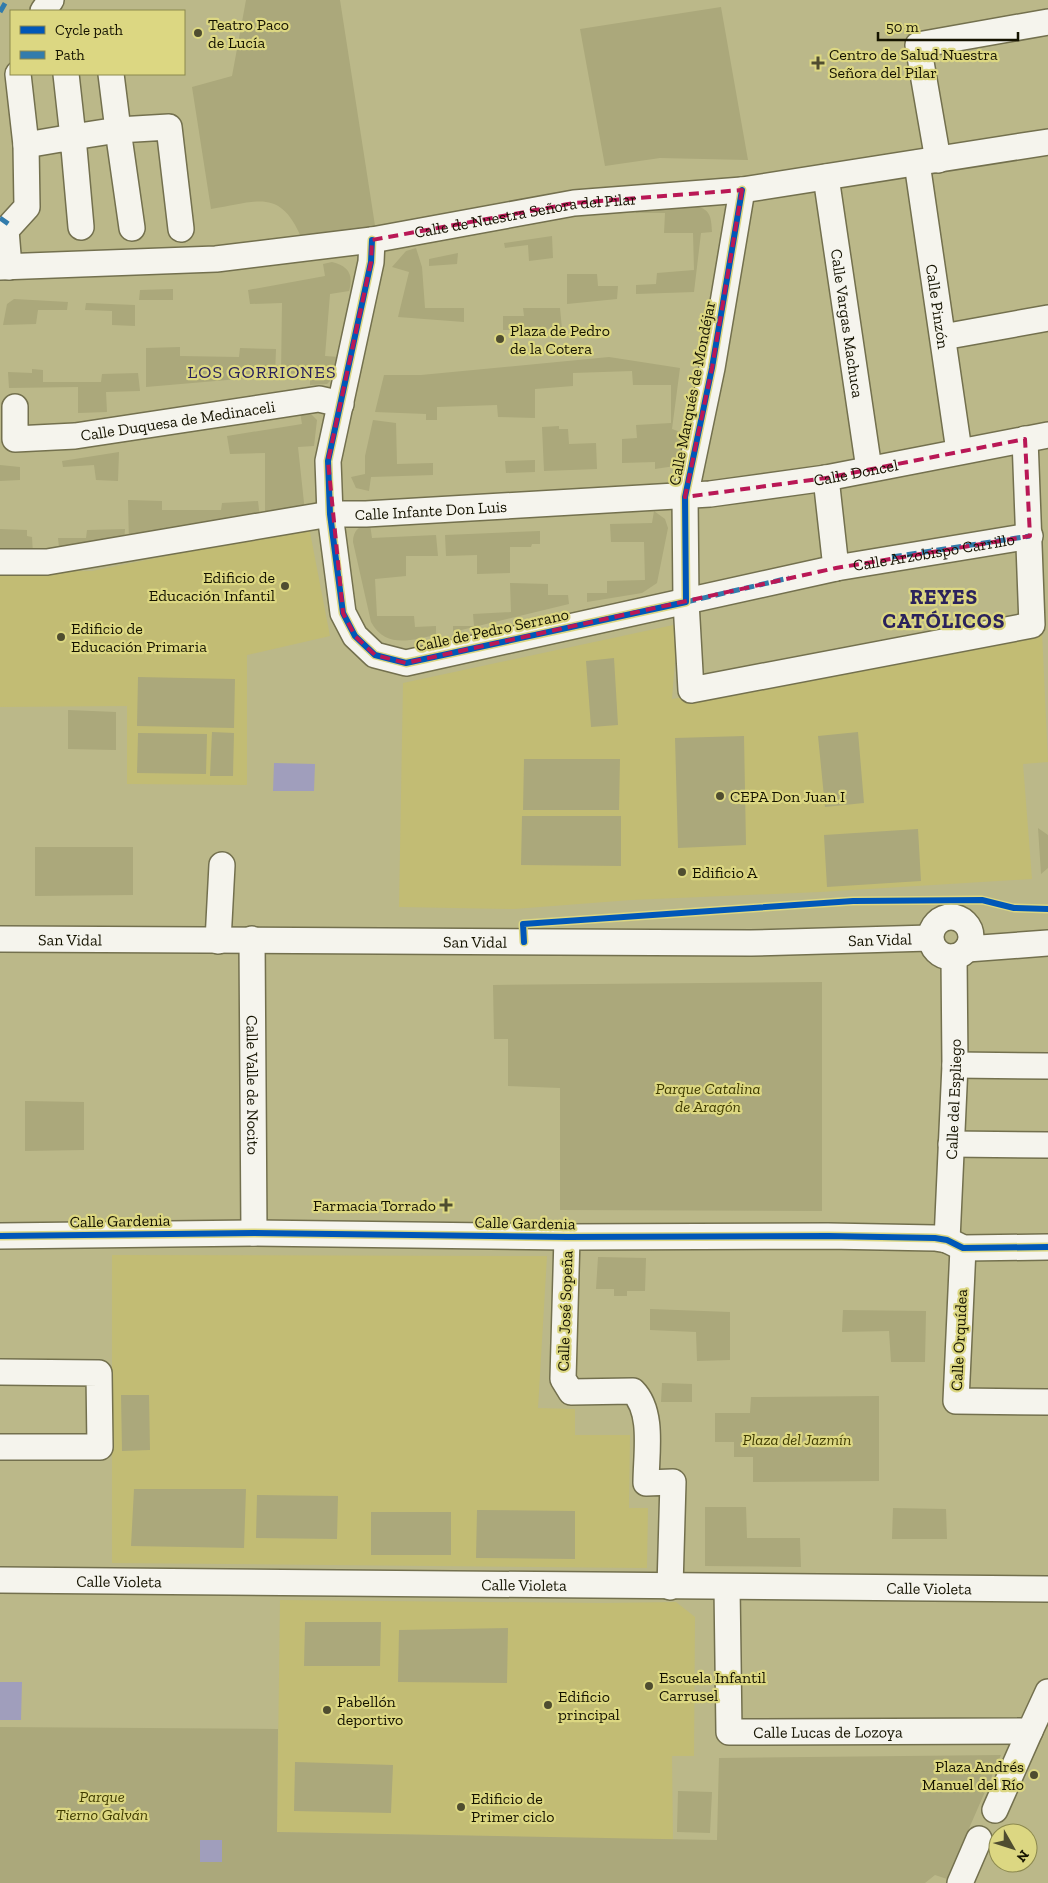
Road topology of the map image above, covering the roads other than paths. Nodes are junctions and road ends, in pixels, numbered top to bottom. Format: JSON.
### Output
{"nodes":[{"id":1,"x":52,"y":0,"type":"edge"},
{"id":2,"x":44,"y":10,"type":"edge"},
{"id":3,"x":1048,"y":22,"type":"edge"},
{"id":4,"x":18,"y":75,"type":"edge"},
{"id":5,"x":66,"y":75,"type":"edge"},
{"id":6,"x":110,"y":75,"type":"edge"},
{"id":7,"x":118,"y":130,"type":"junction"},
{"id":8,"x":73,"y":137,"type":"junction"},
{"id":9,"x":1048,"y":142,"type":"edge"},
{"id":10,"x":26,"y":145,"type":"junction"},
{"id":11,"x":927,"y":161,"type":"junction"},
{"id":12,"x":826,"y":177,"type":"junction"},
{"id":13,"x":742,"y":190,"type":"junction"},
{"id":14,"x":81,"y":226,"type":"dead end"},
{"id":15,"x":132,"y":228,"type":"dead end"},
{"id":16,"x":181,"y":229,"type":"dead end"},
{"id":17,"x":372,"y":240,"type":"junction"},
{"id":18,"x":5,"y":267,"type":"edge"},
{"id":19,"x":1048,"y":318,"type":"edge"},
{"id":20,"x":943,"y":337,"type":"junction"},
{"id":21,"x":341,"y":404,"type":"junction"},
{"id":22,"x":16,"y":407,"type":"dead end"},
{"id":23,"x":1036,"y":437,"type":"edge"},
{"id":24,"x":959,"y":451,"type":"junction"},
{"id":25,"x":869,"y":469,"type":"junction"},
{"id":26,"x":826,"y":478,"type":"junction"},
{"id":27,"x":685,"y":496,"type":"junction"},
{"id":28,"x":330,"y":514,"type":"junction"},
{"id":29,"x":1030,"y":536,"type":"junction"},
{"id":30,"x":0,"y":562,"type":"edge"},
{"id":31,"x":836,"y":568,"type":"junction"},
{"id":32,"x":686,"y":602,"type":"junction"},
{"id":33,"x":1032,"y":625,"type":"joint"},
{"id":34,"x":222,"y":865,"type":"dead end"},
{"id":35,"x":1048,"y":926,"type":"edge"},
{"id":36,"x":252,"y":938,"type":"junction"},
{"id":37,"x":930,"y":938,"type":"junction"},
{"id":38,"x":10,"y":939,"type":"edge"},
{"id":39,"x":218,"y":941,"type":"junction"},
{"id":40,"x":1048,"y":943,"type":"edge"},
{"id":41,"x":964,"y":946,"type":"junction"},
{"id":42,"x":955,"y":1065,"type":"junction"},
{"id":43,"x":1048,"y":1066,"type":"edge"},
{"id":44,"x":951,"y":1144,"type":"junction"},
{"id":45,"x":1048,"y":1145,"type":"edge"},
{"id":46,"x":254,"y":1233,"type":"junction"},
{"id":47,"x":0,"y":1236,"type":"edge"},
{"id":48,"x":567,"y":1237,"type":"junction"},
{"id":49,"x":955,"y":1244,"type":"junction"},
{"id":50,"x":1048,"y":1247,"type":"edge"},
{"id":51,"x":0,"y":1372,"type":"edge"},
{"id":52,"x":1048,"y":1402,"type":"edge"},
{"id":53,"x":0,"y":1447,"type":"edge"},
{"id":54,"x":0,"y":1580,"type":"edge"},
{"id":55,"x":670,"y":1587,"type":"junction"},
{"id":56,"x":727,"y":1587,"type":"junction"},
{"id":57,"x":1048,"y":1589,"type":"edge"},
{"id":58,"x":1048,"y":1692,"type":"edge"},
{"id":59,"x":1030,"y":1731,"type":"junction"},
{"id":60,"x":995,"y":1810,"type":"dead end"},
{"id":61,"x":979,"y":1839,"type":"dead end"},
{"id":62,"x":960,"y":1883,"type":"edge"}],
"edges":[{"from":1,"to":2,"type":"street"},
{"from":3,"to":11,"type":"street","name":"Calle Pinzón"},
{"from":4,"to":10,"type":"street"},
{"from":5,"to":8,"type":"street"},
{"from":6,"to":7,"type":"street"},
{"from":7,"to":8,"type":"street"},
{"from":7,"to":15,"type":"street"},
{"from":7,"to":16,"type":"street"},
{"from":8,"to":10,"type":"street"},
{"from":8,"to":14,"type":"street"},
{"from":9,"to":11,"type":"street","name":"Calle de Nuestra Señora del Pilar"},
{"from":10,"to":18,"type":"street"},
{"from":11,"to":12,"type":"street","name":"Calle de Nuestra Señora del Pilar"},
{"from":11,"to":20,"type":"street","name":"Calle Pinzón"},
{"from":12,"to":13,"type":"street","name":"Calle de Nuestra Señora del Pilar"},
{"from":12,"to":25,"type":"street","name":"Calle Vargas Machuca"},
{"from":13,"to":17,"type":"street","name":"Calle de Nuestra Señora del Pilar"},
{"from":13,"to":27,"type":"street","name":"Calle Marqués de Mondéjar"},
{"from":17,"to":18,"type":"street","name":"Calle de Nuestra Señora del Pilar"},
{"from":17,"to":21,"type":"street","name":"Calle de Pedro Serrano"},
{"from":19,"to":20,"type":"street"},
{"from":20,"to":24,"type":"street","name":"Calle Pinzón"},
{"from":21,"to":22,"type":"street","name":"Calle Duquesa de Medinaceli"},
{"from":21,"to":28,"type":"street","name":"Calle de Pedro Serrano"},
{"from":23,"to":24,"type":"street","name":"Calle Doncel"},
{"from":23,"to":29,"type":"street","name":"Calle Doncel"},
{"from":24,"to":25,"type":"street","name":"Calle Doncel"},
{"from":25,"to":26,"type":"street","name":"Calle Doncel"},
{"from":26,"to":27,"type":"street","name":"Calle Doncel"},
{"from":26,"to":31,"type":"street","name":"Calle Arzobispo Carrillo"},
{"from":27,"to":28,"type":"street","name":"Calle Infante Don Luis"},
{"from":27,"to":32,"type":"street","name":"Calle Marqués de Mondéjar"},
{"from":28,"to":30,"type":"street","name":"Calle Infante Don Luis"},
{"from":28,"to":32,"type":"street","name":"Calle de Pedro Serrano"},
{"from":29,"to":31,"type":"street","name":"Calle Arzobispo Carrillo"},
{"from":29,"to":33,"type":"street","name":"Calle Doncel"},
{"from":31,"to":32,"type":"street","name":"Calle Arzobispo Carrillo"},
{"from":32,"to":33,"type":"street","name":"Calle Marqués de Mondéjar"},
{"from":34,"to":39,"type":"street"},
{"from":35,"to":41,"type":"street"},
{"from":36,"to":37,"type":"street","name":"San Vidal"},
{"from":36,"to":39,"type":"street","name":"San Vidal"},
{"from":36,"to":46,"type":"street","name":"Calle Valle de Nocito"},
{"from":37,"to":41,"type":"street","name":"San Vidal"},
{"from":37,"to":41,"type":"street","name":"San Vidal"},
{"from":38,"to":39,"type":"street","name":"San Vidal"},
{"from":40,"to":41,"type":"street"},
{"from":41,"to":42,"type":"street","name":"Calle del Espliego"},
{"from":42,"to":43,"type":"street"},
{"from":42,"to":44,"type":"street","name":"Calle del Espliego"},
{"from":44,"to":45,"type":"street"},
{"from":44,"to":49,"type":"street","name":"Calle del Espliego"},
{"from":46,"to":47,"type":"street","name":"Calle Gardenia"},
{"from":46,"to":48,"type":"street","name":"Calle Gardenia"},
{"from":48,"to":49,"type":"street","name":"Calle Gardenia"},
{"from":48,"to":55,"type":"street","name":"Calle José Sopeña"},
{"from":49,"to":50,"type":"street","name":"Calle Gardenia"},
{"from":49,"to":52,"type":"street","name":"Calle Orquídea"},
{"from":51,"to":53,"type":"street"},
{"from":54,"to":55,"type":"street","name":"Calle Violeta"},
{"from":55,"to":56,"type":"street","name":"Calle Violeta"},
{"from":56,"to":57,"type":"street","name":"Calle Violeta"},
{"from":56,"to":59,"type":"street","name":"Calle Lucas de Lozoya"},
{"from":58,"to":59,"type":"street"},
{"from":59,"to":60,"type":"street"},
{"from":61,"to":62,"type":"street"}]}
